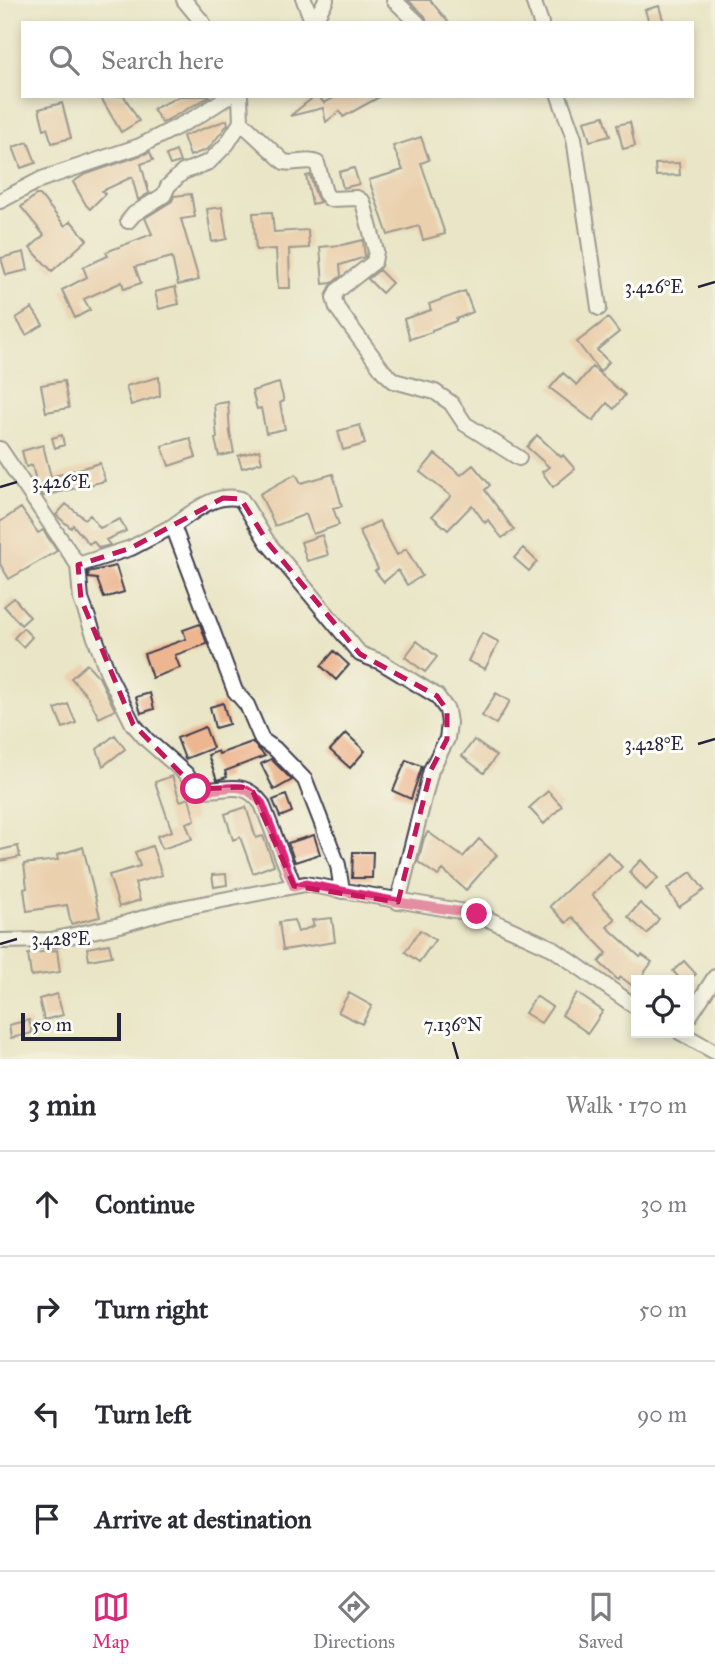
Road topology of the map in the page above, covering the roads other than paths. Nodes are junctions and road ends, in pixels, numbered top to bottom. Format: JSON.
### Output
{"nodes":[{"id":1,"x":184,"y":0,"type":"edge"},
{"id":2,"x":304,"y":0,"type":"edge"},
{"id":3,"x":326,"y":0,"type":"edge"},
{"id":4,"x":394,"y":0,"type":"edge"},
{"id":5,"x":533,"y":0,"type":"edge"},
{"id":6,"x":200,"y":21,"type":"edge"},
{"id":7,"x":312,"y":21,"type":"edge"},
{"id":8,"x":314,"y":21,"type":"edge"},
{"id":9,"x":416,"y":21,"type":"edge"},
{"id":10,"x":540,"y":21,"type":"edge"},
{"id":11,"x":226,"y":98,"type":"edge"},
{"id":12,"x":240,"y":98,"type":"edge"},
{"id":13,"x":560,"y":98,"type":"edge"},
{"id":14,"x":241,"y":122,"type":"junction"},
{"id":15,"x":0,"y":201,"type":"edge"},
{"id":16,"x":128,"y":221,"type":"dead end"},
{"id":17,"x":599,"y":308,"type":"dead end"},
{"id":18,"x":0,"y":449,"type":"edge"},
{"id":19,"x":519,"y":458,"type":"dead end"},
{"id":20,"x":173,"y":526,"type":"junction"},
{"id":21,"x":78,"y":565,"type":"junction"},
{"id":22,"x":294,"y":887,"type":"junction"},
{"id":23,"x":342,"y":891,"type":"junction"},
{"id":24,"x":398,"y":902,"type":"junction"},
{"id":25,"x":0,"y":941,"type":"edge"},
{"id":26,"x":715,"y":977,"type":"edge"},
{"id":27,"x":631,"y":1003,"type":"edge"},
{"id":28,"x":694,"y":1009,"type":"edge"},
{"id":29,"x":690,"y":1038,"type":"edge"},
{"id":30,"x":715,"y":1052,"type":"edge"}],
"edges":[{"from":1,"to":6,"type":"street"},
{"from":2,"to":7,"type":"street"},
{"from":3,"to":8,"type":"street"},
{"from":4,"to":9,"type":"street"},
{"from":5,"to":10,"type":"street"},
{"from":11,"to":15,"type":"street"},
{"from":12,"to":14,"type":"street"},
{"from":13,"to":17,"type":"street"},
{"from":14,"to":16,"type":"street"},
{"from":14,"to":19,"type":"street"},
{"from":18,"to":21,"type":"street"},
{"from":20,"to":21,"type":"street"},
{"from":20,"to":23,"type":"street"},
{"from":20,"to":24,"type":"street"},
{"from":21,"to":22,"type":"street"},
{"from":22,"to":23,"type":"street"},
{"from":22,"to":25,"type":"street"},
{"from":23,"to":24,"type":"street"},
{"from":24,"to":27,"type":"street"},
{"from":26,"to":28,"type":"street"},
{"from":29,"to":30,"type":"street"}]}
